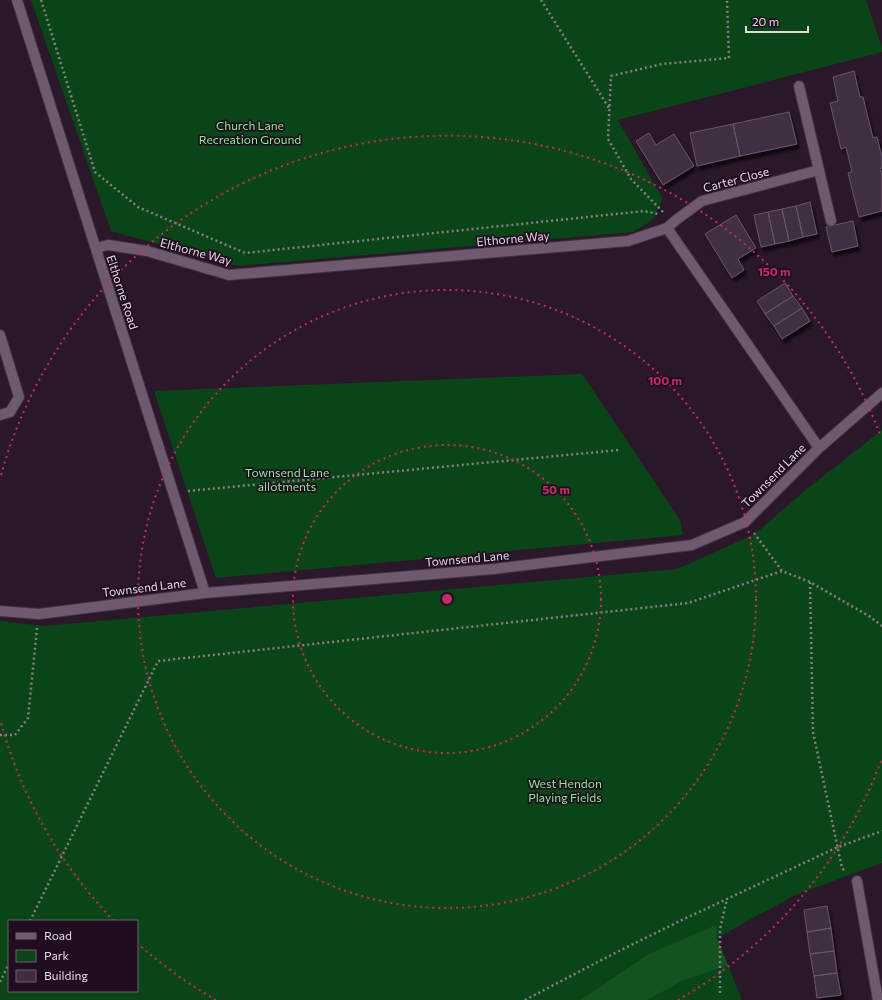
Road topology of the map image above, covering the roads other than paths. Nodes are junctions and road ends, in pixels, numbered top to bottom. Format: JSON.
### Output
{"nodes":[{"id":1,"x":16,"y":0,"type":"edge"},
{"id":2,"x":799,"y":86,"type":"dead end"},
{"id":3,"x":819,"y":170,"type":"junction"},
{"id":4,"x":832,"y":221,"type":"dead end"},
{"id":5,"x":666,"y":228,"type":"junction"},
{"id":6,"x":96,"y":248,"type":"junction"},
{"id":7,"x":0,"y":335,"type":"edge"},
{"id":8,"x":882,"y":394,"type":"edge"},
{"id":9,"x":0,"y":415,"type":"edge"},
{"id":10,"x":819,"y":448,"type":"junction"},
{"id":11,"x":205,"y":593,"type":"junction"},
{"id":12,"x":0,"y":611,"type":"edge"},
{"id":13,"x":857,"y":882,"type":"road end"},
{"id":14,"x":878,"y":1000,"type":"edge"}],
"edges":[{"from":1,"to":6,"type":"street","name":"Elthorne Road"},
{"from":2,"to":3,"type":"street"},
{"from":3,"to":4,"type":"street"},
{"from":3,"to":5,"type":"street","name":"Carter Close"},
{"from":5,"to":6,"type":"street","name":"Elthorne Way"},
{"from":5,"to":10,"type":"street"},
{"from":6,"to":11,"type":"street","name":"Elthorne Road"},
{"from":7,"to":9,"type":"street"},
{"from":8,"to":10,"type":"street","name":"Townsend Lane"},
{"from":10,"to":11,"type":"street","name":"Townsend Lane"},
{"from":11,"to":12,"type":"street","name":"Townsend Lane"},
{"from":13,"to":14,"type":"street"}]}
